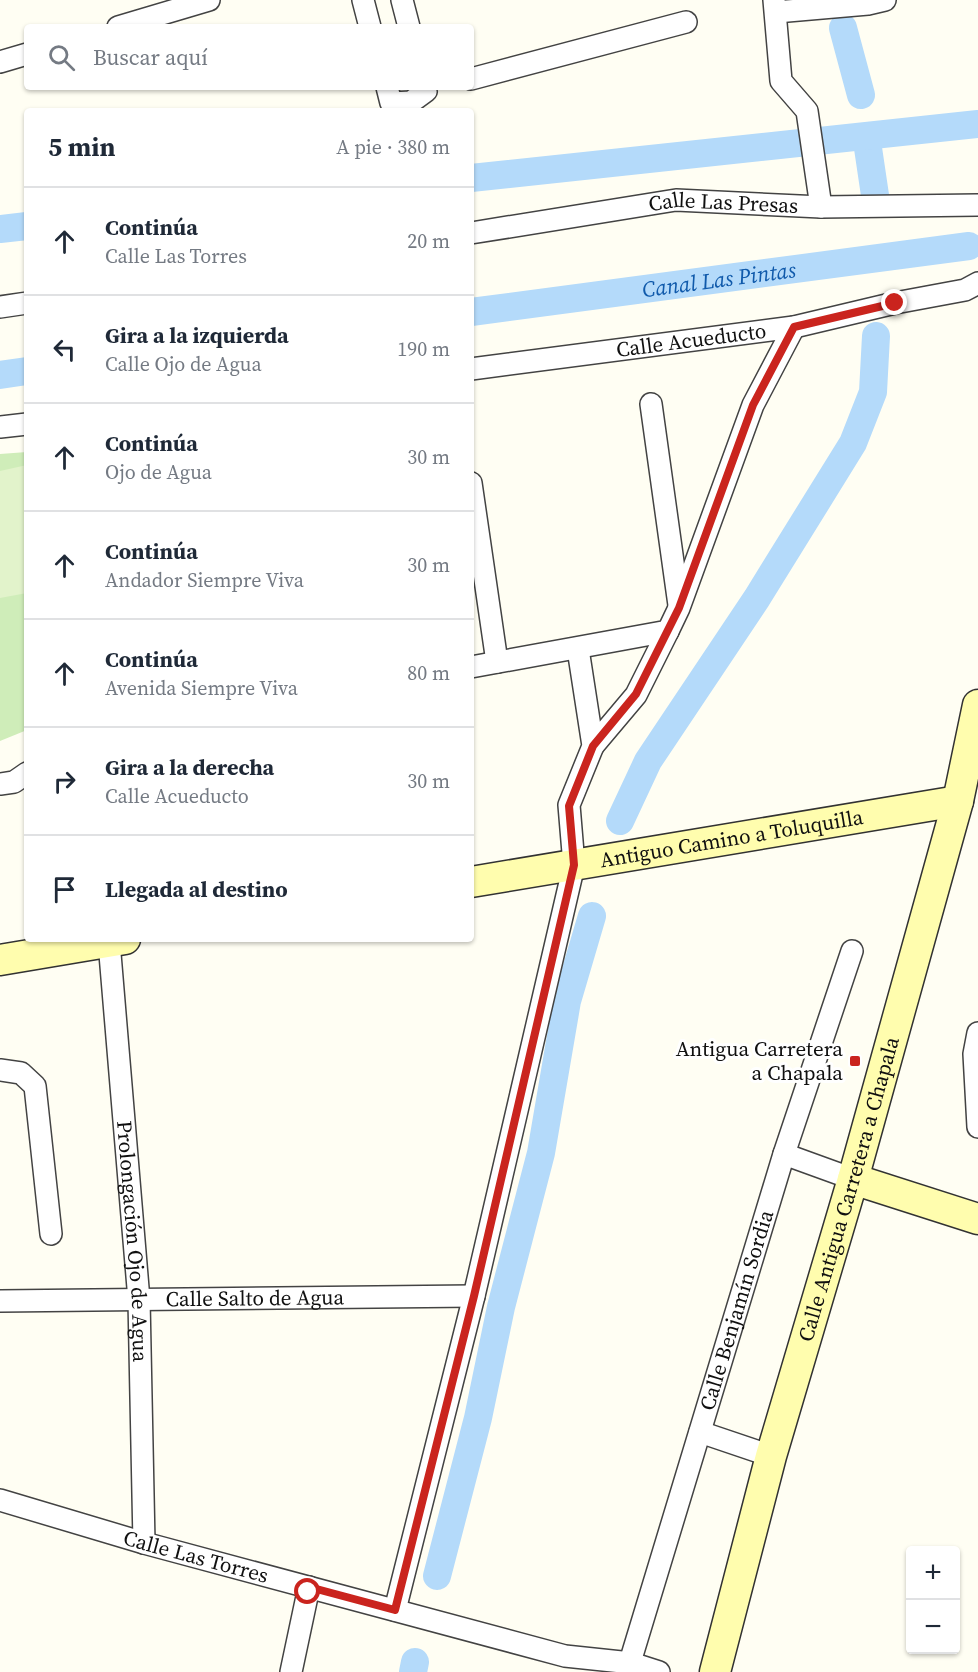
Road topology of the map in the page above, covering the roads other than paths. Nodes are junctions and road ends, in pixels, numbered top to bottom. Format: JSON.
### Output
{"nodes":[{"id":1,"x":208,"y":0,"type":"edge"},
{"id":2,"x":363,"y":0,"type":"edge"},
{"id":3,"x":402,"y":0,"type":"edge"},
{"id":4,"x":885,"y":0,"type":"edge"},
{"id":5,"x":775,"y":6,"type":"edge"},
{"id":6,"x":686,"y":22,"type":"dead end"},
{"id":7,"x":128,"y":24,"type":"edge"},
{"id":8,"x":369,"y":24,"type":"edge"},
{"id":9,"x":408,"y":24,"type":"edge"},
{"id":10,"x":24,"y":55,"type":"edge"},
{"id":11,"x":0,"y":62,"type":"edge"},
{"id":12,"x":474,"y":78,"type":"edge"},
{"id":13,"x":388,"y":90,"type":"edge"},
{"id":14,"x":428,"y":90,"type":"edge"},
{"id":15,"x":978,"y":205,"type":"edge"},
{"id":16,"x":821,"y":207,"type":"junction"},
{"id":17,"x":474,"y":233,"type":"edge"},
{"id":18,"x":978,"y":283,"type":"edge"},
{"id":19,"x":24,"y":303,"type":"edge"},
{"id":20,"x":0,"y":307,"type":"edge"},
{"id":21,"x":794,"y":327,"type":"junction"},
{"id":22,"x":474,"y":369,"type":"edge"},
{"id":23,"x":651,"y":405,"type":"dead end"},
{"id":24,"x":24,"y":424,"type":"edge"},
{"id":25,"x":0,"y":427,"type":"edge"},
{"id":26,"x":474,"y":503,"type":"edge"},
{"id":27,"x":679,"y":608,"type":"junction"},
{"id":28,"x":668,"y":631,"type":"junction"},
{"id":29,"x":578,"y":649,"type":"junction"},
{"id":30,"x":498,"y":662,"type":"junction"},
{"id":31,"x":474,"y":666,"type":"edge"},
{"id":32,"x":978,"y":705,"type":"edge"},
{"id":33,"x":593,"y":746,"type":"junction"},
{"id":34,"x":24,"y":775,"type":"edge"},
{"id":35,"x":0,"y":784,"type":"edge"},
{"id":36,"x":958,"y":801,"type":"junction"},
{"id":37,"x":574,"y":865,"type":"junction"},
{"id":38,"x":474,"y":882,"type":"edge"},
{"id":39,"x":101,"y":942,"type":"edge"},
{"id":40,"x":112,"y":942,"type":"edge"},
{"id":41,"x":852,"y":951,"type":"dead end"},
{"id":42,"x":0,"y":960,"type":"edge"},
{"id":43,"x":978,"y":1033,"type":"edge"},
{"id":44,"x":0,"y":1070,"type":"edge"},
{"id":45,"x":978,"y":1127,"type":"edge"},
{"id":46,"x":783,"y":1154,"type":"junction"},
{"id":47,"x":854,"y":1179,"type":"junction"},
{"id":48,"x":978,"y":1219,"type":"edge"},
{"id":49,"x":51,"y":1234,"type":"dead end"},
{"id":50,"x":474,"y":1296,"type":"junction"},
{"id":51,"x":140,"y":1300,"type":"junction"},
{"id":52,"x":0,"y":1301,"type":"edge"},
{"id":53,"x":700,"y":1432,"type":"junction"},
{"id":54,"x":771,"y":1456,"type":"junction"},
{"id":55,"x":0,"y":1500,"type":"edge"},
{"id":56,"x":144,"y":1543,"type":"junction"},
{"id":57,"x":309,"y":1587,"type":"junction"},
{"id":58,"x":395,"y":1610,"type":"junction"},
{"id":59,"x":565,"y":1656,"type":"junction"},
{"id":60,"x":629,"y":1667,"type":"edge"},
{"id":61,"x":291,"y":1672,"type":"edge"},
{"id":62,"x":588,"y":1672,"type":"edge"},
{"id":63,"x":659,"y":1672,"type":"edge"},
{"id":64,"x":715,"y":1672,"type":"edge"}],
"edges":[{"from":1,"to":7,"type":"street"},
{"from":2,"to":8,"type":"street"},
{"from":3,"to":9,"type":"street"},
{"from":4,"to":5,"type":"street"},
{"from":5,"to":16,"type":"street"},
{"from":6,"to":12,"type":"street"},
{"from":10,"to":11,"type":"street"},
{"from":13,"to":14,"type":"street"},
{"from":15,"to":16,"type":"street","name":"Calle Las Presas"},
{"from":16,"to":17,"type":"street","name":"Calle Las Presas"},
{"from":18,"to":21,"type":"street","name":"Calle Acueducto"},
{"from":19,"to":20,"type":"street"},
{"from":21,"to":22,"type":"street","name":"Calle Acueducto"},
{"from":21,"to":27,"type":"street"},
{"from":23,"to":27,"type":"street"},
{"from":24,"to":25,"type":"street"},
{"from":26,"to":30,"type":"street"},
{"from":27,"to":28,"type":"street"},
{"from":28,"to":29,"type":"street"},
{"from":28,"to":33,"type":"street"},
{"from":29,"to":30,"type":"street"},
{"from":29,"to":33,"type":"street"},
{"from":30,"to":31,"type":"street"},
{"from":32,"to":36,"type":"main road","name":"Calle Antigua Carretera a Chapala"},
{"from":33,"to":37,"type":"street"},
{"from":34,"to":35,"type":"street"},
{"from":36,"to":37,"type":"main road","name":"Antiguo Camino a Toluquilla"},
{"from":36,"to":47,"type":"main road","name":"Calle Antigua Carretera a Chapala"},
{"from":37,"to":38,"type":"main road","name":"Antiguo Camino a Toluquilla"},
{"from":37,"to":50,"type":"street"},
{"from":39,"to":42,"type":"main road"},
{"from":40,"to":51,"type":"street","name":"Prolongación Ojo de Agua"},
{"from":41,"to":46,"type":"street","name":"Calle Benjamín Sordia"},
{"from":43,"to":45,"type":"street"},
{"from":44,"to":49,"type":"street"},
{"from":46,"to":47,"type":"street"},
{"from":46,"to":53,"type":"street","name":"Calle Benjamín Sordia"},
{"from":47,"to":48,"type":"main road"},
{"from":47,"to":54,"type":"main road","name":"Calle Antigua Carretera a Chapala"},
{"from":50,"to":51,"type":"street","name":"Calle Salto de Agua"},
{"from":50,"to":58,"type":"street"},
{"from":51,"to":52,"type":"street","name":"Calle Salto de Agua"},
{"from":51,"to":56,"type":"street","name":"Prolongación Ojo de Agua"},
{"from":53,"to":54,"type":"street"},
{"from":53,"to":60,"type":"street","name":"Calle Benjamín Sordia"},
{"from":54,"to":64,"type":"main road","name":"Calle Antigua Carretera a Chapala"},
{"from":55,"to":56,"type":"street","name":"Calle Las Torres"},
{"from":56,"to":57,"type":"street","name":"Calle Las Torres"},
{"from":57,"to":58,"type":"street","name":"Calle Las Torres"},
{"from":57,"to":61,"type":"street"},
{"from":58,"to":59,"type":"street","name":"Calle Las Torres"},
{"from":59,"to":60,"type":"street","name":"Calle Las Torres"},
{"from":59,"to":62,"type":"street","name":"Calle Las Torres"},
{"from":60,"to":63,"type":"street","name":"Calle Las Torres"}]}
